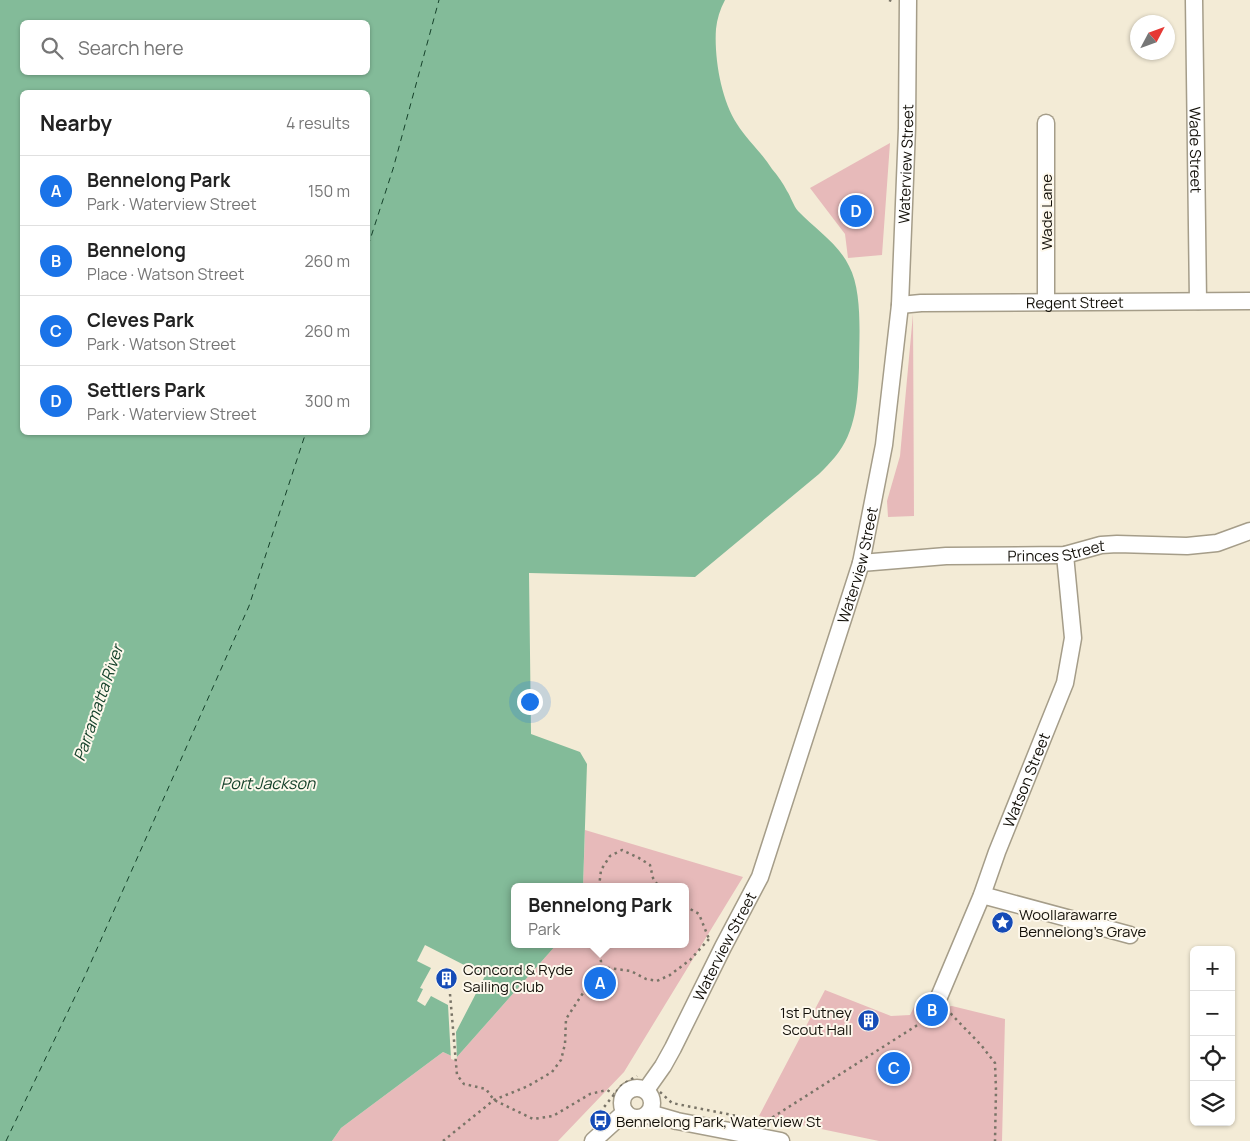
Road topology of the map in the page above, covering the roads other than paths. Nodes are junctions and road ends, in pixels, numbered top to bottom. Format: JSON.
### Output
{"nodes":[{"id":1,"x":908,"y":0,"type":"edge"},
{"id":2,"x":1194,"y":0,"type":"edge"},
{"id":3,"x":1046,"y":123,"type":"dead end"},
{"id":4,"x":1250,"y":300,"type":"edge"},
{"id":5,"x":1198,"y":301,"type":"junction"},
{"id":6,"x":1046,"y":302,"type":"junction"},
{"id":7,"x":900,"y":305,"type":"junction"},
{"id":8,"x":1250,"y":531,"type":"edge"},
{"id":9,"x":1065,"y":555,"type":"junction"},
{"id":10,"x":861,"y":563,"type":"junction"},
{"id":11,"x":982,"y":894,"type":"junction"},
{"id":12,"x":1130,"y":935,"type":"dead end"},
{"id":13,"x":939,"y":996,"type":"road end"},
{"id":14,"x":644,"y":1080,"type":"junction"},
{"id":15,"x":625,"y":1112,"type":"junction"},
{"id":16,"x":649,"y":1113,"type":"junction"},
{"id":17,"x":592,"y":1141,"type":"edge"},
{"id":18,"x":781,"y":1141,"type":"edge"}],
"edges":[{"from":1,"to":7,"type":"street","name":"Waterview Street"},
{"from":2,"to":5,"type":"street","name":"Wade Street"},
{"from":3,"to":6,"type":"street","name":"Wade Lane"},
{"from":4,"to":5,"type":"street","name":"Regent Street"},
{"from":5,"to":6,"type":"street","name":"Regent Street"},
{"from":6,"to":7,"type":"street","name":"Regent Street"},
{"from":7,"to":10,"type":"street","name":"Waterview Street"},
{"from":8,"to":9,"type":"street","name":"Princes Street"},
{"from":9,"to":10,"type":"street","name":"Princes Street"},
{"from":9,"to":11,"type":"street","name":"Watson Street"},
{"from":10,"to":14,"type":"street","name":"Waterview Street"},
{"from":11,"to":12,"type":"street"},
{"from":11,"to":13,"type":"street","name":"Watson Street"},
{"from":14,"to":15,"type":"street"},
{"from":14,"to":16,"type":"street"},
{"from":15,"to":16,"type":"street"},
{"from":15,"to":17,"type":"street"},
{"from":16,"to":18,"type":"street"}]}
